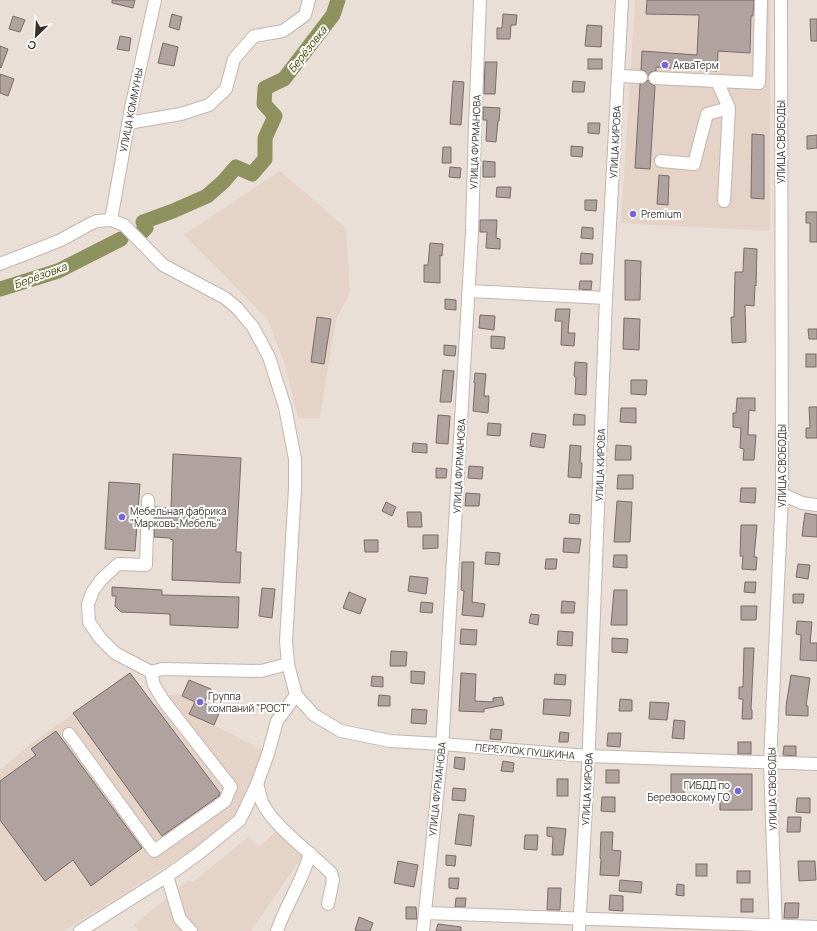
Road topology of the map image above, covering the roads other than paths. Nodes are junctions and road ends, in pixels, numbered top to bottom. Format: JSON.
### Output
{"nodes":[{"id":1,"x":155,"y":0,"type":"edge"},
{"id":2,"x":309,"y":0,"type":"edge"},
{"id":3,"x":480,"y":0,"type":"edge"},
{"id":4,"x":622,"y":0,"type":"edge"},
{"id":5,"x":761,"y":0,"type":"edge"},
{"id":6,"x":781,"y":0,"type":"edge"},
{"id":7,"x":618,"y":76,"type":"junction"},
{"id":8,"x":641,"y":77,"type":"dead end"},
{"id":9,"x":655,"y":78,"type":"dead end"},
{"id":10,"x":717,"y":81,"type":"junction"},
{"id":11,"x":729,"y":108,"type":"junction"},
{"id":12,"x":128,"y":123,"type":"junction"},
{"id":13,"x":661,"y":161,"type":"dead end"},
{"id":14,"x":724,"y":201,"type":"dead end"},
{"id":15,"x":111,"y":220,"type":"junction"},
{"id":16,"x":0,"y":264,"type":"edge"},
{"id":17,"x":469,"y":291,"type":"junction"},
{"id":18,"x":606,"y":298,"type":"junction"},
{"id":19,"x":782,"y":494,"type":"junction"},
{"id":20,"x":148,"y":500,"type":"dead end"},
{"id":21,"x":817,"y":506,"type":"edge"},
{"id":22,"x":288,"y":664,"type":"junction"},
{"id":23,"x":151,"y":672,"type":"junction"},
{"id":24,"x":296,"y":695,"type":"junction"},
{"id":25,"x":69,"y":734,"type":"dead end"},
{"id":26,"x":442,"y":744,"type":"junction"},
{"id":27,"x":588,"y":756,"type":"junction"},
{"id":28,"x":770,"y":763,"type":"junction"},
{"id":29,"x":817,"y":764,"type":"edge"},
{"id":30,"x":257,"y":784,"type":"junction"},
{"id":31,"x":310,"y":853,"type":"junction"},
{"id":32,"x":167,"y":876,"type":"junction"},
{"id":33,"x":328,"y":904,"type":"dead end"},
{"id":34,"x":424,"y":913,"type":"junction"},
{"id":35,"x":580,"y":925,"type":"edge"},
{"id":36,"x":817,"y":927,"type":"edge"},
{"id":37,"x":776,"y":928,"type":"edge"},
{"id":38,"x":80,"y":931,"type":"edge"},
{"id":39,"x":191,"y":931,"type":"edge"},
{"id":40,"x":277,"y":931,"type":"edge"},
{"id":41,"x":423,"y":931,"type":"edge"}],
"edges":[{"from":1,"to":12,"type":"street","name":"УЛИЦА КОММУНЫ"},
{"from":2,"to":12,"type":"street"},
{"from":3,"to":17,"type":"street","name":"УЛИЦА ФУРМАНОВА"},
{"from":4,"to":7,"type":"street","name":"УЛИЦА КИРОВА"},
{"from":5,"to":10,"type":"street"},
{"from":6,"to":19,"type":"street","name":"УЛИЦА СВОБОДЫ"},
{"from":7,"to":8,"type":"street"},
{"from":7,"to":18,"type":"street","name":"УЛИЦА КИРОВА"},
{"from":9,"to":10,"type":"street"},
{"from":10,"to":11,"type":"street"},
{"from":11,"to":13,"type":"street"},
{"from":11,"to":14,"type":"street"},
{"from":12,"to":15,"type":"street","name":"УЛИЦА КОММУНЫ"},
{"from":15,"to":16,"type":"street"},
{"from":15,"to":22,"type":"street"},
{"from":17,"to":18,"type":"street"},
{"from":17,"to":26,"type":"street","name":"УЛИЦА ФУРМАНОВА"},
{"from":18,"to":27,"type":"street","name":"УЛИЦА КИРОВА"},
{"from":19,"to":21,"type":"street"},
{"from":19,"to":28,"type":"street","name":"УЛИЦА СВОБОДЫ"},
{"from":20,"to":23,"type":"street"},
{"from":22,"to":23,"type":"street"},
{"from":22,"to":24,"type":"street"},
{"from":23,"to":25,"type":"street"},
{"from":24,"to":26,"type":"street","name":"ПЕРЕУЛОК ПУШКИНА"},
{"from":24,"to":30,"type":"street"},
{"from":26,"to":27,"type":"street","name":"ПЕРЕУЛОК ПУШКИНА"},
{"from":26,"to":34,"type":"street","name":"УЛИЦА ФУРМАНОВА"},
{"from":27,"to":28,"type":"street","name":"ПЕРЕУЛОК ПУШКИНА"},
{"from":27,"to":35,"type":"street","name":"УЛИЦА КИРОВА"},
{"from":28,"to":29,"type":"street","name":"ПЕРЕУЛОК ПУШКИНА"},
{"from":28,"to":37,"type":"street","name":"УЛИЦА СВОБОДЫ"},
{"from":30,"to":31,"type":"street"},
{"from":30,"to":32,"type":"street"},
{"from":31,"to":33,"type":"street"},
{"from":31,"to":40,"type":"street"},
{"from":32,"to":38,"type":"street"},
{"from":32,"to":39,"type":"street"},
{"from":34,"to":35,"type":"street"},
{"from":34,"to":41,"type":"street","name":"УЛИЦА ФУРМАНОВА"},
{"from":35,"to":37,"type":"street"},
{"from":36,"to":37,"type":"street"}]}
